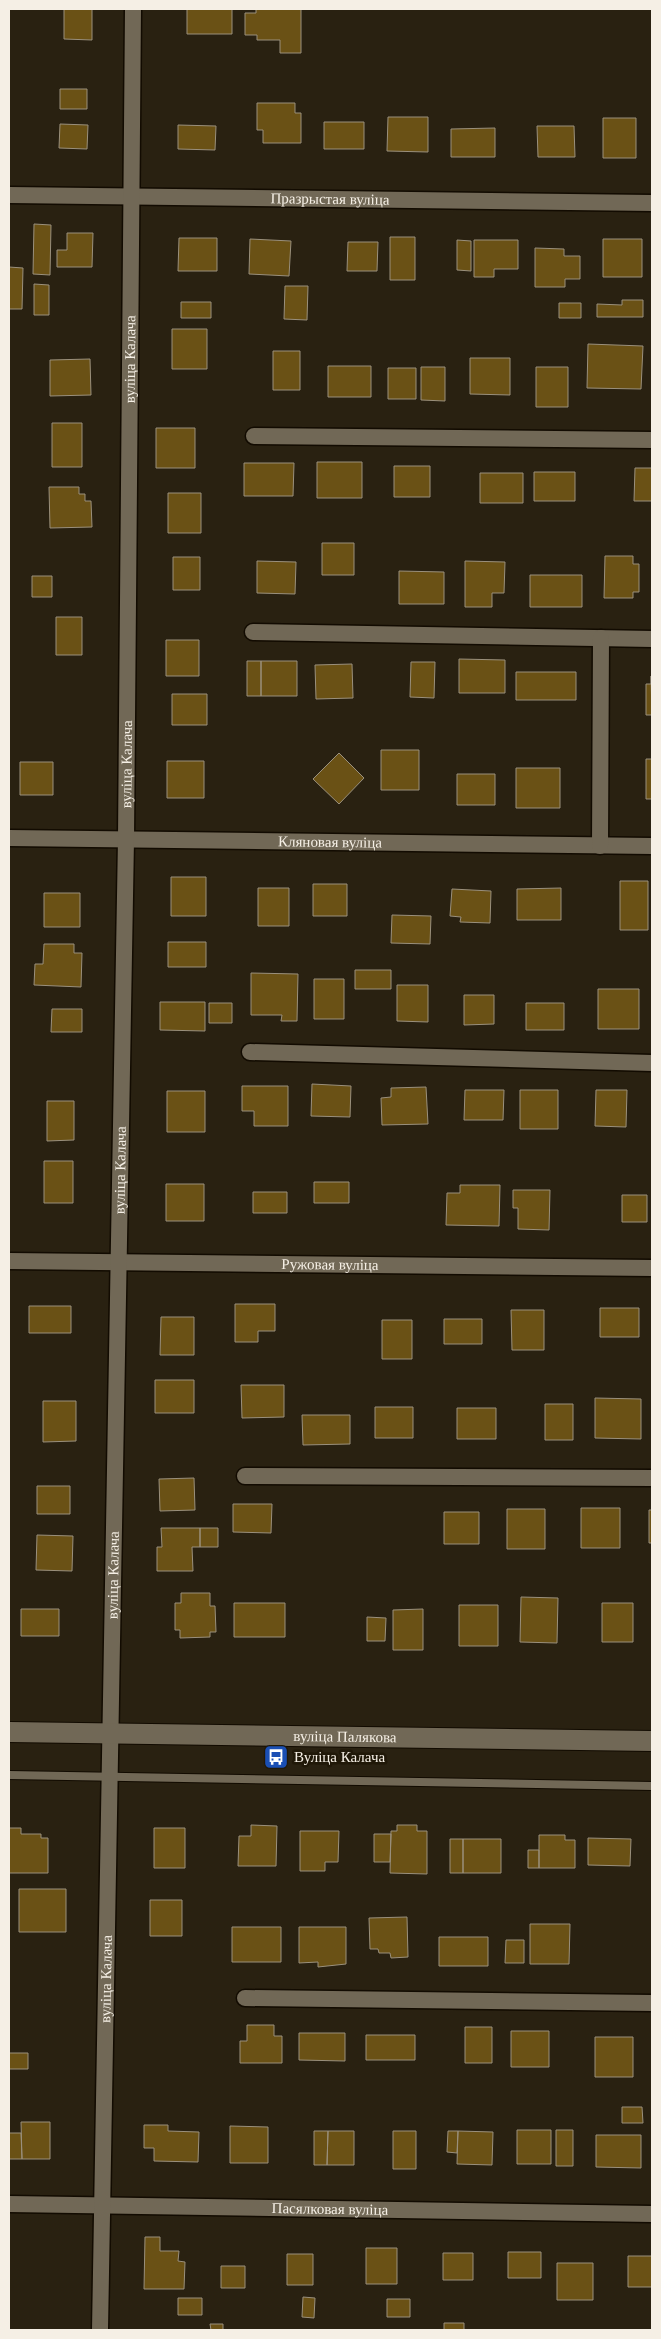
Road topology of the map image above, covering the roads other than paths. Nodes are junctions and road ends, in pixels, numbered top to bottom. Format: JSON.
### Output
{"nodes":[{"id":1,"x":133,"y":9,"type":"edge"},
{"id":2,"x":9,"y":195,"type":"edge"},
{"id":3,"x":131,"y":197,"type":"junction"},
{"id":4,"x":652,"y":203,"type":"edge"},
{"id":5,"x":254,"y":436,"type":"dead end"},
{"id":6,"x":652,"y":440,"type":"edge"},
{"id":7,"x":253,"y":632,"type":"dead end"},
{"id":8,"x":601,"y":638,"type":"junction"},
{"id":9,"x":652,"y":639,"type":"edge"},
{"id":10,"x":9,"y":838,"type":"edge"},
{"id":11,"x":126,"y":839,"type":"junction"},
{"id":12,"x":600,"y":846,"type":"junction"},
{"id":13,"x":652,"y":846,"type":"edge"},
{"id":14,"x":250,"y":1052,"type":"dead end"},
{"id":15,"x":652,"y":1063,"type":"edge"},
{"id":16,"x":9,"y":1261,"type":"edge"},
{"id":17,"x":118,"y":1261,"type":"junction"},
{"id":18,"x":652,"y":1268,"type":"edge"},
{"id":19,"x":245,"y":1476,"type":"dead end"},
{"id":20,"x":652,"y":1478,"type":"edge"},
{"id":21,"x":9,"y":1732,"type":"edge"},
{"id":22,"x":110,"y":1732,"type":"junction"},
{"id":23,"x":652,"y":1740,"type":"edge"},
{"id":24,"x":9,"y":1775,"type":"edge"},
{"id":25,"x":108,"y":1777,"type":"junction"},
{"id":26,"x":652,"y":1786,"type":"edge"},
{"id":27,"x":245,"y":1998,"type":"dead end"},
{"id":28,"x":652,"y":2003,"type":"edge"},
{"id":29,"x":9,"y":2204,"type":"edge"},
{"id":30,"x":102,"y":2206,"type":"junction"},
{"id":31,"x":652,"y":2214,"type":"edge"},
{"id":32,"x":100,"y":2330,"type":"edge"}],
"edges":[{"from":1,"to":3,"type":"street","name":"вуліца Калача"},
{"from":2,"to":3,"type":"street","name":"Празрыстая вуліца"},
{"from":3,"to":4,"type":"street","name":"Празрыстая вуліца"},
{"from":3,"to":11,"type":"street","name":"вуліца Калача"},
{"from":5,"to":6,"type":"street"},
{"from":7,"to":8,"type":"street"},
{"from":8,"to":9,"type":"street"},
{"from":8,"to":12,"type":"street"},
{"from":10,"to":11,"type":"street","name":"Кляновая вуліца"},
{"from":11,"to":12,"type":"street","name":"Кляновая вуліца"},
{"from":11,"to":17,"type":"street","name":"вуліца Калача"},
{"from":12,"to":13,"type":"street","name":"Кляновая вуліца"},
{"from":14,"to":15,"type":"street"},
{"from":16,"to":17,"type":"street","name":"Ружовая вуліца"},
{"from":17,"to":18,"type":"street","name":"Ружовая вуліца"},
{"from":17,"to":22,"type":"street","name":"вуліца Калача"},
{"from":19,"to":20,"type":"street"},
{"from":21,"to":22,"type":"street","name":"вуліца Палякова"},
{"from":22,"to":23,"type":"street","name":"вуліца Палякова"},
{"from":22,"to":25,"type":"street","name":"вуліца Калача"},
{"from":24,"to":25,"type":"lane"},
{"from":25,"to":26,"type":"lane"},
{"from":25,"to":30,"type":"street","name":"вуліца Калача"},
{"from":27,"to":28,"type":"street"},
{"from":29,"to":30,"type":"street","name":"Пасялковая вуліца"},
{"from":30,"to":31,"type":"street","name":"Пасялковая вуліца"},
{"from":30,"to":32,"type":"street","name":"вуліца Калача"}]}
